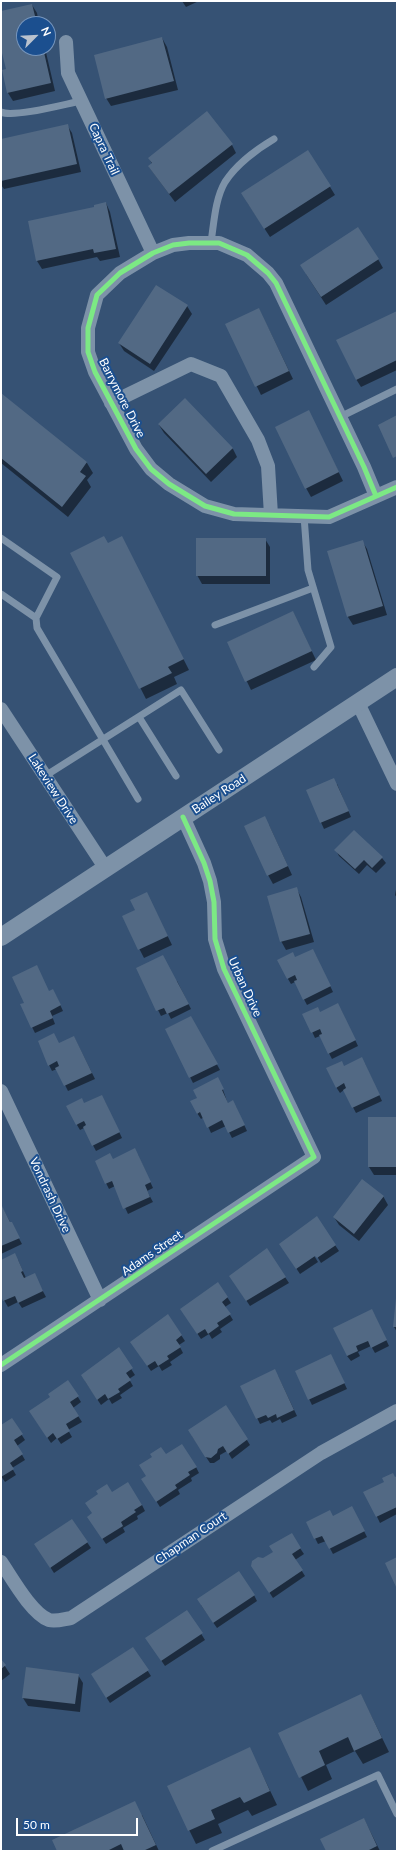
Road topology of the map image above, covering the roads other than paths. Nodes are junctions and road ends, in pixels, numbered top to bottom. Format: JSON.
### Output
{"nodes":[{"id":1,"x":66,"y":42,"type":"dead end"},
{"id":2,"x":81,"y":101,"type":"junction"},
{"id":3,"x":1,"y":112,"type":"edge"},
{"id":4,"x":274,"y":139,"type":"dead end"},
{"id":5,"x":211,"y":242,"type":"junction"},
{"id":6,"x":153,"y":253,"type":"junction"},
{"id":7,"x":397,"y":389,"type":"edge"},
{"id":8,"x":111,"y":403,"type":"junction"},
{"id":9,"x":340,"y":417,"type":"junction"},
{"id":10,"x":397,"y":486,"type":"edge"},
{"id":11,"x":376,"y":496,"type":"junction"},
{"id":12,"x":271,"y":515,"type":"junction"},
{"id":13,"x":304,"y":516,"type":"junction"},
{"id":14,"x":1,"y":538,"type":"edge"},
{"id":15,"x":313,"y":588,"type":"junction"},
{"id":16,"x":1,"y":594,"type":"edge"},
{"id":17,"x":36,"y":618,"type":"junction"},
{"id":18,"x":215,"y":625,"type":"dead end"},
{"id":19,"x":314,"y":667,"type":"dead end"},
{"id":20,"x":397,"y":677,"type":"edge"},
{"id":21,"x":358,"y":703,"type":"junction"},
{"id":22,"x":1,"y":709,"type":"edge"},
{"id":23,"x":139,"y":716,"type":"junction"},
{"id":24,"x":103,"y":740,"type":"junction"},
{"id":25,"x":219,"y":750,"type":"dead end"},
{"id":26,"x":45,"y":776,"type":"junction"},
{"id":27,"x":176,"y":776,"type":"dead end"},
{"id":28,"x":397,"y":784,"type":"edge"},
{"id":29,"x":138,"y":799,"type":"dead end"},
{"id":30,"x":183,"y":817,"type":"junction"},
{"id":31,"x":106,"y":869,"type":"junction"},
{"id":32,"x":1,"y":937,"type":"edge"},
{"id":33,"x":1,"y":1091,"type":"edge"},
{"id":34,"x":314,"y":1157,"type":"joint"},
{"id":35,"x":100,"y":1300,"type":"junction"},
{"id":36,"x":1,"y":1365,"type":"edge"},
{"id":37,"x":397,"y":1411,"type":"edge"},
{"id":38,"x":1,"y":1562,"type":"edge"},
{"id":39,"x":397,"y":1814,"type":"edge"},
{"id":40,"x":212,"y":1851,"type":"edge"}],
"edges":[{"from":1,"to":2,"type":"street","name":"Capra Trail"},
{"from":2,"to":3,"type":"lane"},
{"from":2,"to":6,"type":"street","name":"Capra Trail"},
{"from":4,"to":5,"type":"lane"},
{"from":5,"to":6,"type":"street","name":"Barrymore Drive"},
{"from":5,"to":9,"type":"street","name":"Barrymore Drive"},
{"from":6,"to":8,"type":"street","name":"Barrymore Drive"},
{"from":7,"to":9,"type":"lane"},
{"from":8,"to":12,"type":"street","name":"Barrymore Drive"},
{"from":8,"to":12,"type":"street"},
{"from":9,"to":11,"type":"street","name":"Barrymore Drive"},
{"from":10,"to":11,"type":"street","name":"Barrymore Drive"},
{"from":11,"to":13,"type":"street","name":"Barrymore Drive"},
{"from":12,"to":13,"type":"street","name":"Barrymore Drive"},
{"from":13,"to":15,"type":"lane"},
{"from":14,"to":17,"type":"lane"},
{"from":15,"to":18,"type":"lane"},
{"from":15,"to":19,"type":"lane"},
{"from":16,"to":17,"type":"lane"},
{"from":17,"to":24,"type":"lane"},
{"from":20,"to":21,"type":"street","name":"Bailey Road"},
{"from":21,"to":28,"type":"street"},
{"from":21,"to":30,"type":"street","name":"Bailey Road"},
{"from":22,"to":26,"type":"street","name":"Lakeview Drive"},
{"from":23,"to":24,"type":"lane"},
{"from":23,"to":25,"type":"lane"},
{"from":23,"to":27,"type":"lane"},
{"from":24,"to":26,"type":"lane"},
{"from":24,"to":29,"type":"lane"},
{"from":26,"to":31,"type":"street","name":"Lakeview Drive"},
{"from":30,"to":31,"type":"street","name":"Bailey Road"},
{"from":30,"to":34,"type":"street","name":"Urban Drive"},
{"from":31,"to":32,"type":"street","name":"Bailey Road"},
{"from":33,"to":35,"type":"street","name":"Vondrash Drive"},
{"from":34,"to":35,"type":"street","name":"Adams Street"},
{"from":35,"to":36,"type":"street","name":"Adams Street"},
{"from":37,"to":38,"type":"street","name":"Chapman Court"},
{"from":39,"to":40,"type":"lane"}]}
